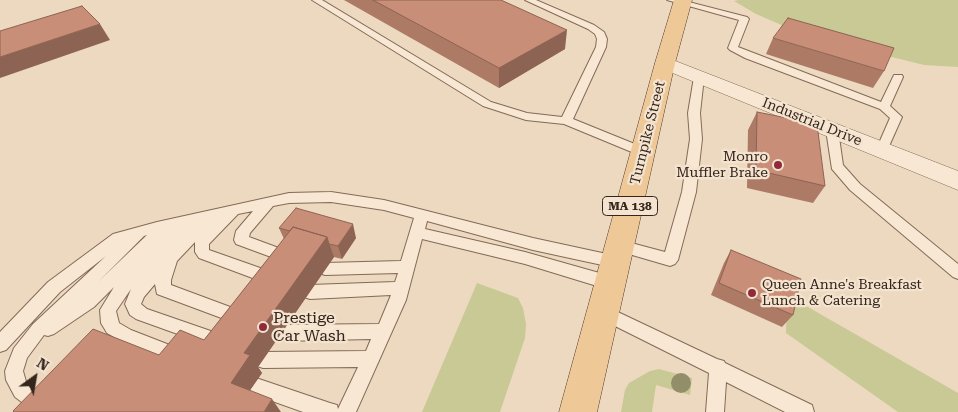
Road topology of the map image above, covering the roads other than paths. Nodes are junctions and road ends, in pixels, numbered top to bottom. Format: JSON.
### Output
{"nodes":[{"id":1,"x":316,"y":0,"type":"edge"},
{"id":2,"x":529,"y":0,"type":"edge"},
{"id":3,"x":679,"y":1,"type":"edge"},
{"id":4,"x":665,"y":63,"type":"junction"},
{"id":5,"x":699,"y":77,"type":"junction"},
{"id":6,"x":898,"y":77,"type":"dead end"},
{"id":7,"x":884,"y":107,"type":"junction"},
{"id":8,"x":566,"y":121,"type":"junction"},
{"id":9,"x":832,"y":130,"type":"junction"},
{"id":10,"x":882,"y":150,"type":"junction"},
{"id":11,"x":643,"y":152,"type":"junction"},
{"id":12,"x":958,"y":181,"type":"edge"},
{"id":13,"x":269,"y":202,"type":"junction"},
{"id":14,"x":233,"y":210,"type":"junction"},
{"id":15,"x":213,"y":214,"type":"junction"},
{"id":16,"x":422,"y":214,"type":"junction"},
{"id":17,"x":190,"y":219,"type":"junction"},
{"id":18,"x":168,"y":224,"type":"junction"},
{"id":19,"x":140,"y":231,"type":"junction"},
{"id":20,"x":416,"y":232,"type":"junction"},
{"id":21,"x":174,"y":255,"type":"junction"},
{"id":22,"x":292,"y":259,"type":"edge"},
{"id":23,"x":615,"y":264,"type":"junction"},
{"id":24,"x":407,"y":267,"type":"junction"},
{"id":25,"x":326,"y":269,"type":"dead end"},
{"id":26,"x":958,"y":273,"type":"edge"},
{"id":27,"x":275,"y":281,"type":"edge"},
{"id":28,"x":401,"y":288,"type":"junction"},
{"id":29,"x":310,"y":292,"type":"dead end"},
{"id":30,"x":603,"y":312,"type":"junction"},
{"id":31,"x":246,"y":320,"type":"edge"},
{"id":32,"x":384,"y":331,"type":"junction"},
{"id":33,"x":281,"y":333,"type":"dead end"},
{"id":34,"x":29,"y":343,"type":"junction"},
{"id":35,"x":0,"y":344,"type":"edge"},
{"id":36,"x":228,"y":344,"type":"edge"},
{"id":37,"x":371,"y":359,"type":"junction"},
{"id":38,"x":185,"y":360,"type":"edge"},
{"id":39,"x":263,"y":360,"type":"dead end"},
{"id":40,"x":718,"y":367,"type":"junction"},
{"id":41,"x":253,"y":386,"type":"dead end"},
{"id":42,"x":52,"y":412,"type":"edge"},
{"id":43,"x":330,"y":412,"type":"edge"},
{"id":44,"x":346,"y":412,"type":"edge"},
{"id":45,"x":578,"y":412,"type":"edge"},
{"id":46,"x":715,"y":412,"type":"edge"},
{"id":47,"x":804,"y":412,"type":"edge"}],
"edges":[{"from":1,"to":8,"type":"lane"},
{"from":2,"to":8,"type":"lane"},
{"from":3,"to":4,"type":"main road","name":"Turnpike Street","number":"MA 138"},
{"from":3,"to":7,"type":"lane"},
{"from":4,"to":5,"type":"street","name":"Industrial Drive"},
{"from":4,"to":11,"type":"main road","name":"Turnpike Street","number":"MA 138"},
{"from":5,"to":9,"type":"street","name":"Industrial Drive"},
{"from":5,"to":23,"type":"lane"},
{"from":6,"to":7,"type":"lane"},
{"from":7,"to":10,"type":"lane"},
{"from":8,"to":11,"type":"lane"},
{"from":9,"to":10,"type":"street","name":"Industrial Drive"},
{"from":9,"to":26,"type":"lane"},
{"from":10,"to":12,"type":"street","name":"Industrial Drive"},
{"from":11,"to":23,"type":"main road","name":"Turnpike Street","number":"MA 138"},
{"from":13,"to":14,"type":"lane"},
{"from":13,"to":16,"type":"lane"},
{"from":13,"to":22,"type":"lane"},
{"from":14,"to":15,"type":"lane"},
{"from":14,"to":27,"type":"lane"},
{"from":15,"to":17,"type":"lane"},
{"from":15,"to":21,"type":"lane"},
{"from":16,"to":20,"type":"lane"},
{"from":16,"to":23,"type":"lane"},
{"from":17,"to":18,"type":"lane"},
{"from":17,"to":38,"type":"lane"},
{"from":18,"to":19,"type":"lane"},
{"from":18,"to":34,"type":"lane"},
{"from":19,"to":34,"type":"lane"},
{"from":19,"to":35,"type":"lane"},
{"from":20,"to":23,"type":"lane"},
{"from":20,"to":24,"type":"lane"},
{"from":21,"to":31,"type":"lane"},
{"from":21,"to":36,"type":"lane"},
{"from":23,"to":30,"type":"main road","name":"Turnpike Street","number":"MA 138"},
{"from":24,"to":25,"type":"lane"},
{"from":24,"to":28,"type":"lane"},
{"from":28,"to":29,"type":"lane"},
{"from":28,"to":32,"type":"lane"},
{"from":30,"to":40,"type":"lane"},
{"from":30,"to":45,"type":"main road","name":"Turnpike Street","number":"MA 138"},
{"from":32,"to":33,"type":"lane"},
{"from":32,"to":37,"type":"lane"},
{"from":34,"to":42,"type":"lane"},
{"from":37,"to":39,"type":"lane"},
{"from":37,"to":44,"type":"lane"},
{"from":40,"to":46,"type":"lane"},
{"from":40,"to":47,"type":"lane"},
{"from":41,"to":43,"type":"lane"}]}
